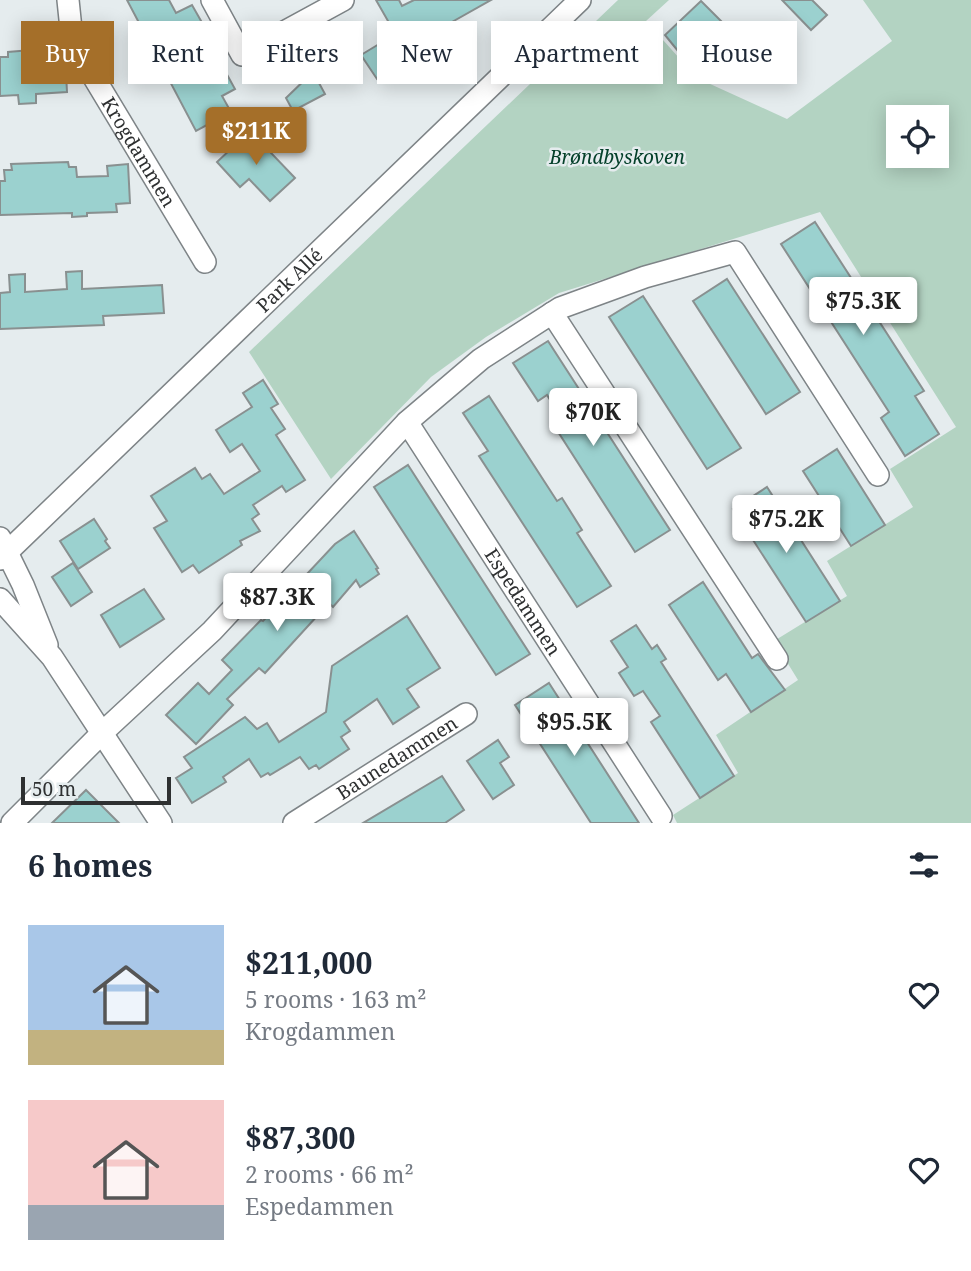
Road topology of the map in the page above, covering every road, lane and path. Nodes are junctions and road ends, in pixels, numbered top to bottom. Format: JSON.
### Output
{"nodes":[{"id":1,"x":68,"y":0,"type":"edge"},
{"id":2,"x":212,"y":0,"type":"edge"},
{"id":3,"x":343,"y":0,"type":"edge"},
{"id":4,"x":580,"y":0,"type":"edge"},
{"id":5,"x":205,"y":262,"type":"dead end"},
{"id":6,"x":552,"y":313,"type":"junction"},
{"id":7,"x":407,"y":422,"type":"junction"},
{"id":8,"x":878,"y":475,"type":"dead end"},
{"id":9,"x":3,"y":549,"type":"edge"},
{"id":10,"x":0,"y":599,"type":"edge"},
{"id":11,"x":52,"y":657,"type":"junction"},
{"id":12,"x":777,"y":659,"type":"dead end"},
{"id":13,"x":466,"y":715,"type":"dead end"},
{"id":14,"x":103,"y":732,"type":"junction"},
{"id":15,"x":661,"y":816,"type":"dead end"},
{"id":16,"x":12,"y":823,"type":"edge"},
{"id":17,"x":161,"y":823,"type":"edge"},
{"id":18,"x":294,"y":823,"type":"edge"}],
"edges":[{"from":1,"to":5,"type":"street","name":"Krogdammen"},
{"from":2,"to":3,"type":"street"},
{"from":4,"to":9,"type":"street","name":"Park Allé"},
{"from":6,"to":7,"type":"street"},
{"from":6,"to":8,"type":"street"},
{"from":6,"to":12,"type":"street"},
{"from":7,"to":14,"type":"street"},
{"from":7,"to":15,"type":"street","name":"Espedammen"},
{"from":9,"to":11,"type":"street"},
{"from":10,"to":11,"type":"street"},
{"from":11,"to":14,"type":"street"},
{"from":13,"to":18,"type":"street","name":"Baunedammen"},
{"from":14,"to":16,"type":"street"},
{"from":14,"to":17,"type":"street"}]}
